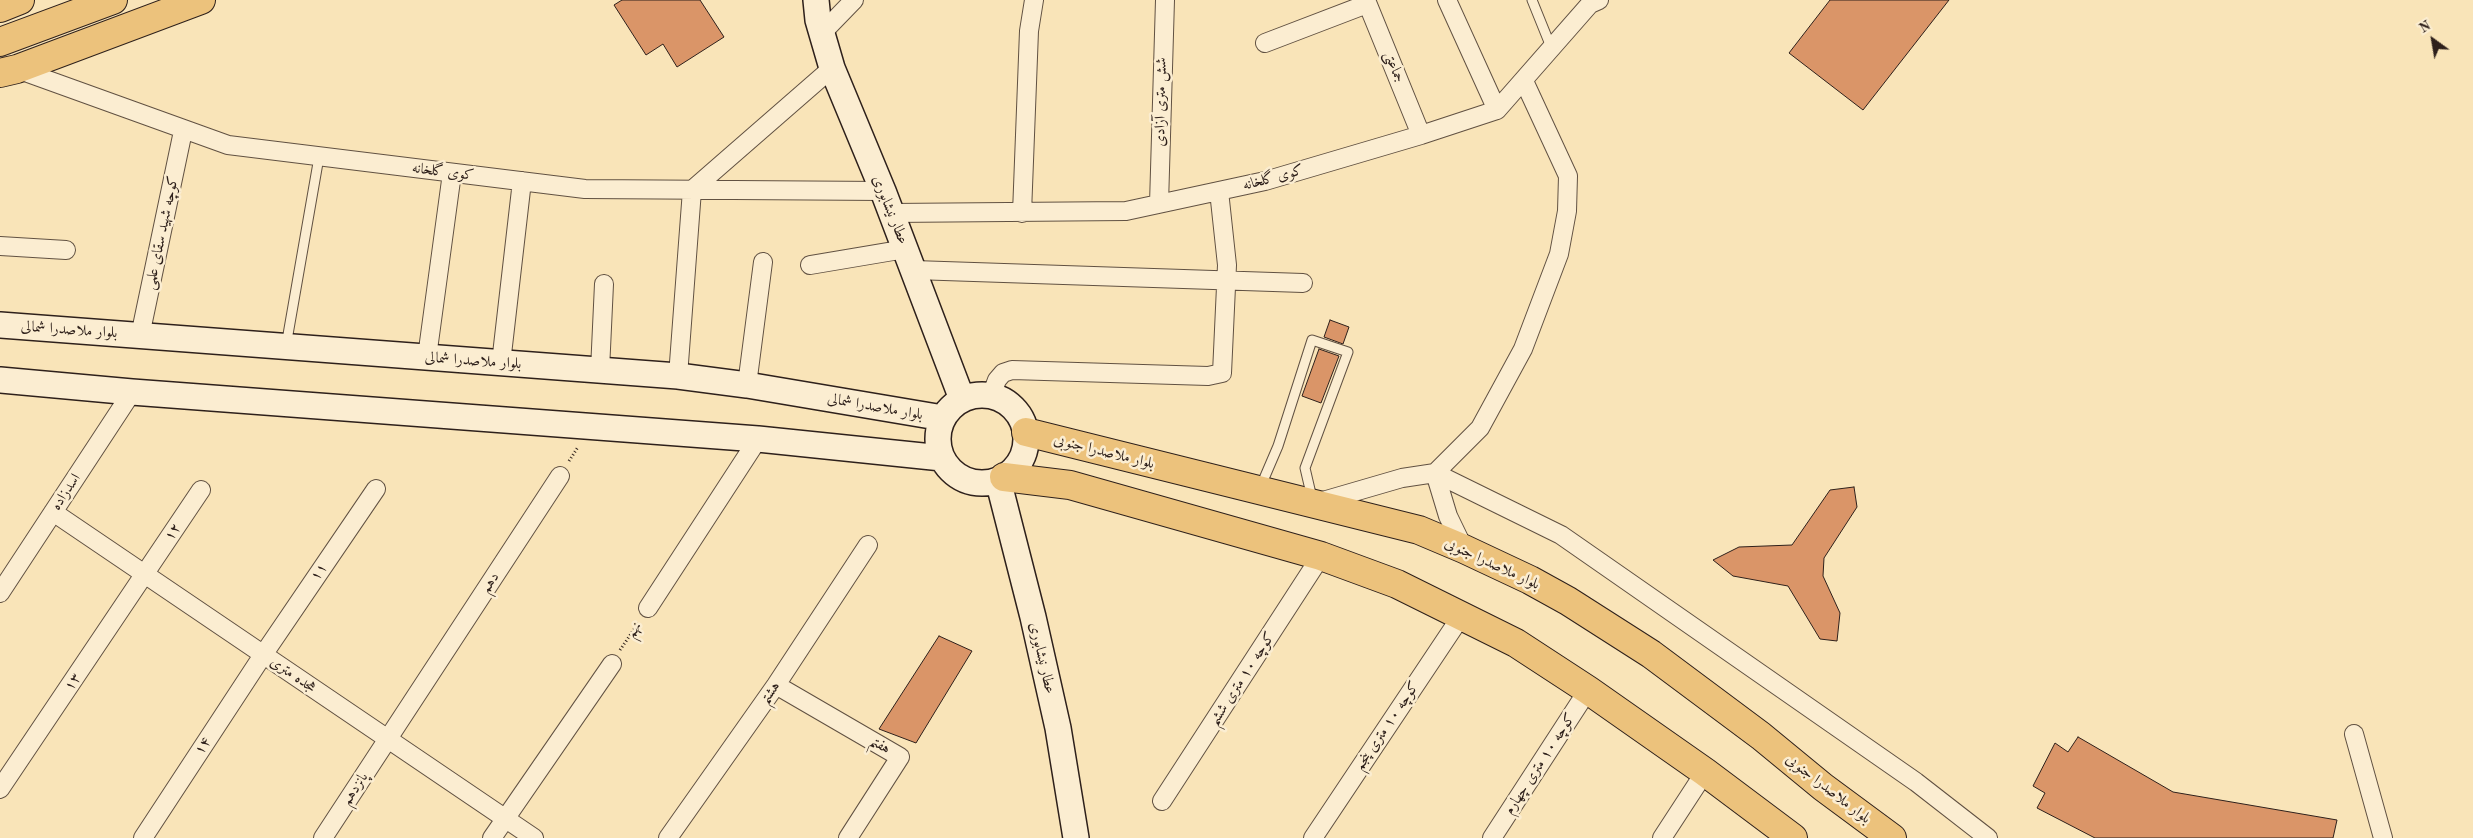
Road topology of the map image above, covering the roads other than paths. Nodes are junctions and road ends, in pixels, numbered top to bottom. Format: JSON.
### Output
{"nodes":[{"id":1,"x":20,"y":0,"type":"edge"},
{"id":2,"x":113,"y":0,"type":"edge"},
{"id":3,"x":201,"y":0,"type":"edge"},
{"id":4,"x":799,"y":0,"type":"edge"},
{"id":5,"x":854,"y":0,"type":"edge"},
{"id":6,"x":1034,"y":0,"type":"edge"},
{"id":7,"x":1165,"y":0,"type":"edge"},
{"id":8,"x":1447,"y":0,"type":"edge"},
{"id":9,"x":1532,"y":0,"type":"edge"},
{"id":10,"x":1576,"y":0,"type":"edge"},
{"id":11,"x":1599,"y":0,"type":"edge"},
{"id":12,"x":1367,"y":2,"type":"edge"},
{"id":13,"x":0,"y":8,"type":"edge"},
{"id":14,"x":820,"y":13,"type":"edge"},
{"id":15,"x":1576,"y":19,"type":"junction"},
{"id":16,"x":0,"y":42,"type":"edge"},
{"id":17,"x":1266,"y":42,"type":"dead end"},
{"id":18,"x":1551,"y":48,"type":"junction"},
{"id":19,"x":832,"y":68,"type":"junction"},
{"id":20,"x":8,"y":71,"type":"edge"},
{"id":21,"x":1524,"y":80,"type":"junction"},
{"id":22,"x":1496,"y":110,"type":"junction"},
{"id":23,"x":183,"y":130,"type":"junction"},
{"id":24,"x":1421,"y":135,"type":"junction"},
{"id":25,"x":319,"y":157,"type":"junction"},
{"id":26,"x":452,"y":173,"type":"junction"},
{"id":27,"x":522,"y":181,"type":"junction"},
{"id":28,"x":692,"y":190,"type":"junction"},
{"id":29,"x":1218,"y":191,"type":"junction"},
{"id":30,"x":887,"y":202,"type":"junction"},
{"id":31,"x":1159,"y":204,"type":"junction"},
{"id":32,"x":1022,"y":213,"type":"junction"},
{"id":33,"x":0,"y":246,"type":"edge"},
{"id":34,"x":66,"y":250,"type":"dead end"},
{"id":35,"x":910,"y":259,"type":"junction"},
{"id":36,"x":763,"y":262,"type":"dead end"},
{"id":37,"x":810,"y":265,"type":"dead end"},
{"id":38,"x":1226,"y":280,"type":"junction"},
{"id":39,"x":1303,"y":283,"type":"dead end"},
{"id":40,"x":604,"y":284,"type":"dead end"},
{"id":41,"x":0,"y":325,"type":"edge"},
{"id":42,"x":140,"y":336,"type":"junction"},
{"id":43,"x":286,"y":347,"type":"junction"},
{"id":44,"x":427,"y":358,"type":"junction"},
{"id":45,"x":501,"y":363,"type":"junction"},
{"id":46,"x":600,"y":370,"type":"junction"},
{"id":47,"x":678,"y":376,"type":"junction"},
{"id":48,"x":0,"y":380,"type":"edge"},
{"id":49,"x":747,"y":385,"type":"junction"},
{"id":50,"x":132,"y":392,"type":"junction"},
{"id":51,"x":991,"y":396,"type":"junction"},
{"id":52,"x":962,"y":400,"type":"junction"},
{"id":53,"x":943,"y":418,"type":"junction"},
{"id":54,"x":1026,"y":432,"type":"junction"},
{"id":55,"x":758,"y":439,"type":"junction"},
{"id":56,"x":942,"y":458,"type":"junction"},
{"id":57,"x":1435,"y":473,"type":"junction"},
{"id":58,"x":560,"y":476,"type":"road end"},
{"id":59,"x":1001,"y":479,"type":"junction"},
{"id":60,"x":376,"y":489,"type":"dead end"},
{"id":61,"x":201,"y":490,"type":"dead end"},
{"id":62,"x":1259,"y":490,"type":"junction"},
{"id":63,"x":1313,"y":503,"type":"junction"},
{"id":64,"x":52,"y":512,"type":"junction"},
{"id":65,"x":868,"y":545,"type":"dead end"},
{"id":66,"x":1464,"y":549,"type":"junction"},
{"id":67,"x":1321,"y":556,"type":"junction"},
{"id":68,"x":145,"y":575,"type":"junction"},
{"id":69,"x":0,"y":593,"type":"edge"},
{"id":70,"x":648,"y":608,"type":"road end"},
{"id":71,"x":1462,"y":615,"type":"junction"},
{"id":72,"x":263,"y":655,"type":"junction"},
{"id":73,"x":612,"y":664,"type":"road end"},
{"id":74,"x":776,"y":685,"type":"junction"},
{"id":75,"x":1588,"y":690,"type":"junction"},
{"id":76,"x":2354,"y":734,"type":"dead end"},
{"id":77,"x":387,"y":739,"type":"junction"},
{"id":78,"x":1705,"y":772,"type":"junction"},
{"id":79,"x":0,"y":789,"type":"edge"},
{"id":80,"x":1162,"y":802,"type":"dead end"},
{"id":81,"x":506,"y":818,"type":"junction"},
{"id":82,"x":143,"y":838,"type":"edge"},
{"id":83,"x":323,"y":838,"type":"edge"},
{"id":84,"x":492,"y":838,"type":"edge"},
{"id":85,"x":534,"y":838,"type":"edge"},
{"id":86,"x":668,"y":838,"type":"edge"},
{"id":87,"x":848,"y":838,"type":"edge"},
{"id":88,"x":1076,"y":838,"type":"edge"},
{"id":89,"x":1313,"y":838,"type":"edge"},
{"id":90,"x":1492,"y":838,"type":"edge"},
{"id":91,"x":1662,"y":838,"type":"edge"},
{"id":92,"x":1793,"y":838,"type":"edge"},
{"id":93,"x":1892,"y":838,"type":"edge"},
{"id":94,"x":1988,"y":838,"type":"edge"},
{"id":95,"x":2383,"y":838,"type":"edge"}],
"edges":[{"from":1,"to":13,"type":"main road"},
{"from":2,"to":16,"type":"main road"},
{"from":3,"to":20,"type":"main road"},
{"from":4,"to":14,"type":"main road","name":"عطار نیشابوری"},
{"from":5,"to":14,"type":"street"},
{"from":6,"to":32,"type":"street"},
{"from":7,"to":31,"type":"street","name":"شش متری آزادی"},
{"from":8,"to":22,"type":"street"},
{"from":9,"to":18,"type":"lane"},
{"from":10,"to":15,"type":"street"},
{"from":11,"to":15,"type":"street","name":"کوی گلخانه"},
{"from":12,"to":17,"type":"street"},
{"from":12,"to":24,"type":"street","name":"جماعتی"},
{"from":14,"to":19,"type":"main road","name":"عطار نیشابوری"},
{"from":15,"to":18,"type":"street","name":"کوی گلخانه"},
{"from":18,"to":21,"type":"street","name":"کوی گلخانه"},
{"from":19,"to":28,"type":"street"},
{"from":19,"to":30,"type":"main road","name":"عطار نیشابوری"},
{"from":20,"to":23,"type":"street","name":"کوی گلخانه"},
{"from":21,"to":22,"type":"street","name":"کوی گلخانه"},
{"from":21,"to":57,"type":"street"},
{"from":22,"to":24,"type":"street","name":"کوی گلخانه"},
{"from":23,"to":25,"type":"street","name":"کوی گلخانه"},
{"from":23,"to":42,"type":"street","name":"کوچه شهید سقای علمی"},
{"from":24,"to":29,"type":"street","name":"کوی گلخانه"},
{"from":25,"to":26,"type":"street","name":"کوی گلخانه"},
{"from":25,"to":43,"type":"lane"},
{"from":26,"to":27,"type":"street","name":"کوی گلخانه"},
{"from":26,"to":44,"type":"street"},
{"from":27,"to":28,"type":"street","name":"کوی گلخانه"},
{"from":27,"to":45,"type":"street"},
{"from":28,"to":30,"type":"street","name":"کوی گلخانه"},
{"from":28,"to":47,"type":"street"},
{"from":29,"to":31,"type":"street","name":"کوی گلخانه"},
{"from":29,"to":38,"type":"street"},
{"from":30,"to":32,"type":"street","name":"کوی گلخانه"},
{"from":30,"to":35,"type":"main road","name":"عطار نیشابوری"},
{"from":31,"to":32,"type":"street","name":"کوی گلخانه"},
{"from":33,"to":34,"type":"street"},
{"from":35,"to":37,"type":"street"},
{"from":35,"to":38,"type":"street"},
{"from":35,"to":52,"type":"main road","name":"عطار نیشابوری"},
{"from":36,"to":49,"type":"street"},
{"from":38,"to":39,"type":"street"},
{"from":38,"to":51,"type":"street"},
{"from":40,"to":46,"type":"street"},
{"from":41,"to":42,"type":"main road","name":"بلوار ملاصدرا شمالی"},
{"from":42,"to":43,"type":"main road","name":"بلوار ملاصدرا شمالی"},
{"from":43,"to":44,"type":"main road","name":"بلوار ملاصدرا شمالی"},
{"from":44,"to":45,"type":"main road","name":"بلوار ملاصدرا شمالی"},
{"from":45,"to":46,"type":"main road","name":"بلوار ملاصدرا شمالی"},
{"from":46,"to":47,"type":"main road","name":"بلوار ملاصدرا شمالی"},
{"from":47,"to":49,"type":"main road","name":"بلوار ملاصدرا شمالی"},
{"from":48,"to":50,"type":"main road"},
{"from":49,"to":53,"type":"main road","name":"بلوار ملاصدرا شمالی"},
{"from":50,"to":55,"type":"main road"},
{"from":50,"to":64,"type":"street","name":"اسدزاده"},
{"from":51,"to":52,"type":"main road"},
{"from":51,"to":54,"type":"main road"},
{"from":52,"to":53,"type":"main road"},
{"from":53,"to":56,"type":"main road"},
{"from":54,"to":59,"type":"main road"},
{"from":54,"to":62,"type":"main road","name":"بلوار ملاصدرا جنوبی"},
{"from":55,"to":56,"type":"main road"},
{"from":55,"to":70,"type":"street","name":"نهم"},
{"from":56,"to":59,"type":"main road"},
{"from":57,"to":63,"type":"street"},
{"from":57,"to":66,"type":"street"},
{"from":57,"to":94,"type":"street"},
{"from":58,"to":77,"type":"street","name":"دهم"},
{"from":59,"to":67,"type":"main road"},
{"from":59,"to":88,"type":"main road","name":"عطار نیشابوری"},
{"from":60,"to":72,"type":"street","name":"۱۱"},
{"from":61,"to":68,"type":"street","name":"۱۲"},
{"from":62,"to":63,"type":"main road","name":"بلوار ملاصدرا جنوبی"},
{"from":62,"to":63,"type":"lane"},
{"from":63,"to":66,"type":"main road","name":"بلوار ملاصدرا جنوبی"},
{"from":64,"to":68,"type":"street","name":"هجده متری"},
{"from":64,"to":69,"type":"street","name":"اسدزاده"},
{"from":65,"to":74,"type":"street","name":"هشتم"},
{"from":66,"to":93,"type":"main road","name":"بلوار ملاصدرا جنوبی"},
{"from":67,"to":71,"type":"main road"},
{"from":67,"to":80,"type":"street","name":"کوچه ۱۰ متری ششم"},
{"from":68,"to":72,"type":"street","name":"هجده متری"},
{"from":68,"to":79,"type":"street","name":"۱۳"},
{"from":71,"to":75,"type":"main road"},
{"from":71,"to":89,"type":"street","name":"کوچه ۱۰ متری پنجم"},
{"from":72,"to":77,"type":"street","name":"هجده متری"},
{"from":72,"to":82,"type":"street","name":"۱۴"},
{"from":73,"to":81,"type":"street"},
{"from":74,"to":86,"type":"street","name":"هشتم"},
{"from":74,"to":87,"type":"street","name":"هفتم"},
{"from":75,"to":78,"type":"main road"},
{"from":75,"to":90,"type":"street","name":"کوچه ۱۰ متری چهارم"},
{"from":76,"to":95,"type":"street"},
{"from":77,"to":81,"type":"street","name":"هجده متری"},
{"from":77,"to":83,"type":"street","name":"پانزدهم"},
{"from":78,"to":91,"type":"street"},
{"from":78,"to":92,"type":"main road"},
{"from":81,"to":84,"type":"street"},
{"from":81,"to":85,"type":"street","name":"هجده متری"}]}
